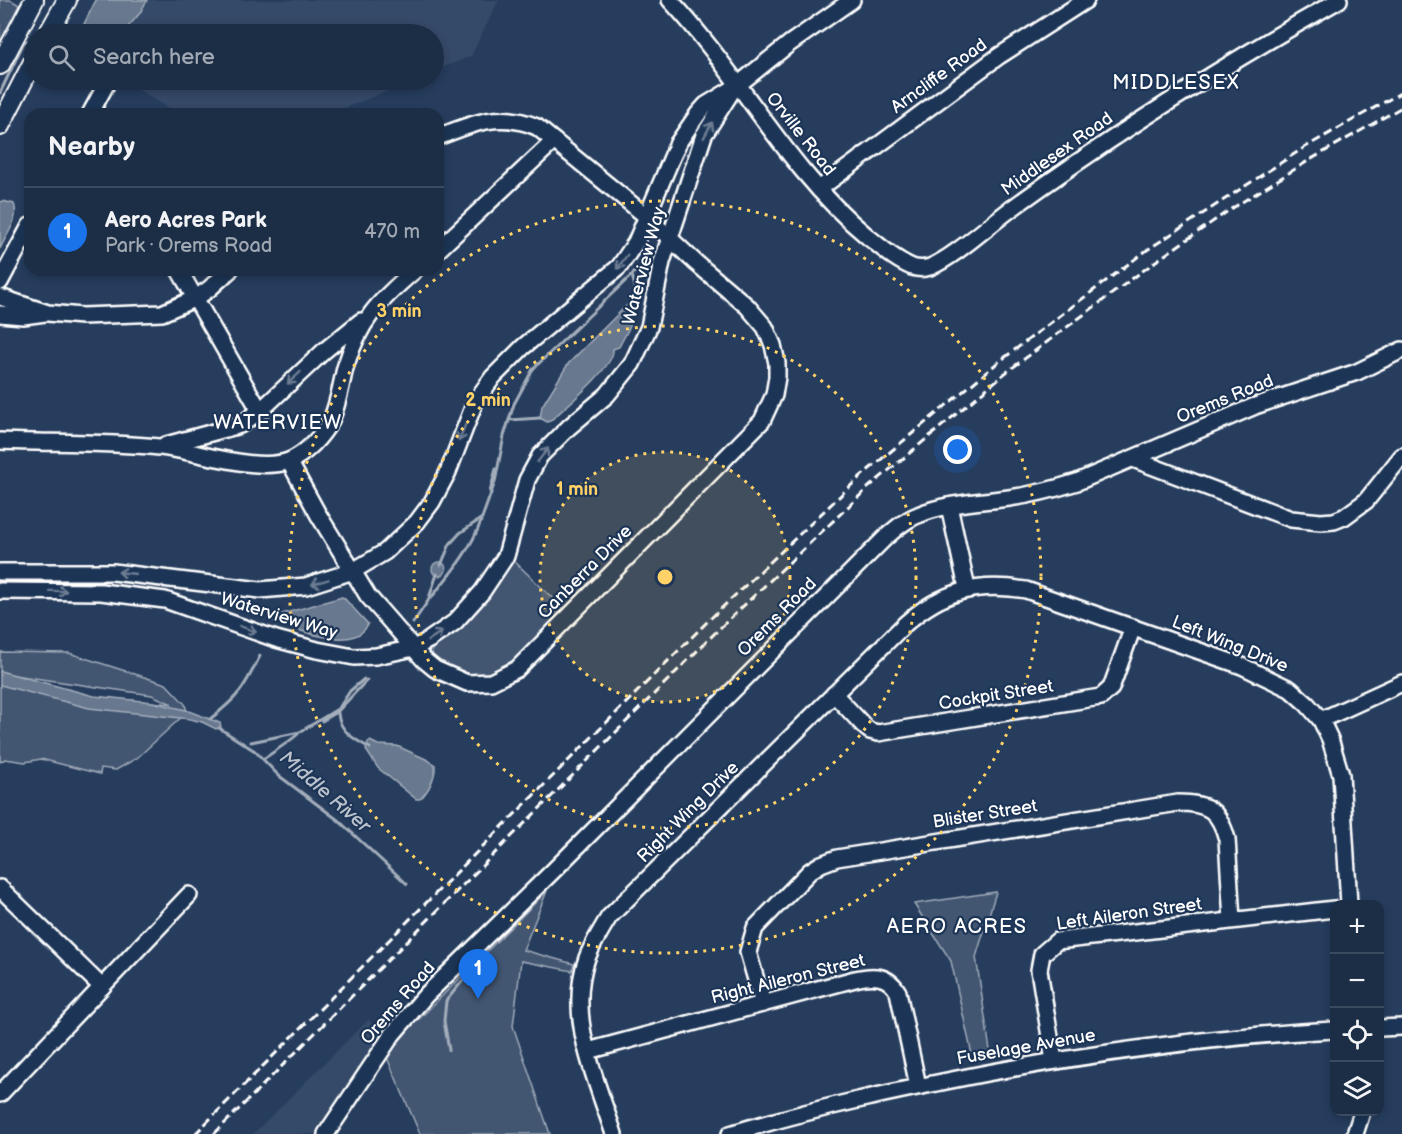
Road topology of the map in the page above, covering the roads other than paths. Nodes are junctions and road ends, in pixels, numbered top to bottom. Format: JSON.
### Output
{"nodes":[{"id":1,"x":34,"y":0,"type":"edge"},
{"id":2,"x":55,"y":0,"type":"edge"},
{"id":3,"x":67,"y":0,"type":"edge"},
{"id":4,"x":670,"y":0,"type":"edge"},
{"id":5,"x":1086,"y":0,"type":"edge"},
{"id":6,"x":1339,"y":0,"type":"edge"},
{"id":7,"x":844,"y":2,"type":"edge"},
{"id":8,"x":43,"y":24,"type":"edge"},
{"id":9,"x":54,"y":24,"type":"edge"},
{"id":10,"x":0,"y":65,"type":"edge"},
{"id":11,"x":24,"y":79,"type":"edge"},
{"id":12,"x":736,"y":86,"type":"junction"},
{"id":13,"x":103,"y":90,"type":"edge"},
{"id":14,"x":93,"y":108,"type":"edge"},
{"id":15,"x":0,"y":126,"type":"edge"},
{"id":16,"x":444,"y":134,"type":"edge"},
{"id":17,"x":554,"y":141,"type":"junction"},
{"id":18,"x":819,"y":189,"type":"junction"},
{"id":19,"x":646,"y":216,"type":"junction"},
{"id":20,"x":24,"y":237,"type":"edge"},
{"id":21,"x":670,"y":239,"type":"junction"},
{"id":22,"x":444,"y":244,"type":"edge"},
{"id":23,"x":922,"y":269,"type":"joint"},
{"id":24,"x":183,"y":276,"type":"edge"},
{"id":25,"x":223,"y":276,"type":"edge"},
{"id":26,"x":409,"y":276,"type":"edge"},
{"id":27,"x":0,"y":282,"type":"edge"},
{"id":28,"x":0,"y":297,"type":"edge"},
{"id":29,"x":196,"y":298,"type":"junction"},
{"id":30,"x":48,"y":312,"type":"junction"},
{"id":31,"x":371,"y":313,"type":"junction"},
{"id":32,"x":0,"y":314,"type":"edge"},
{"id":33,"x":1402,"y":350,"type":"edge"},
{"id":34,"x":324,"y":351,"type":"junction"},
{"id":35,"x":345,"y":370,"type":"junction"},
{"id":36,"x":260,"y":411,"type":"junction"},
{"id":37,"x":220,"y":431,"type":"junction"},
{"id":38,"x":0,"y":441,"type":"edge"},
{"id":39,"x":160,"y":447,"type":"junction"},
{"id":40,"x":1402,"y":456,"type":"edge"},
{"id":41,"x":225,"y":458,"type":"junction"},
{"id":42,"x":1133,"y":459,"type":"junction"},
{"id":43,"x":289,"y":461,"type":"junction"},
{"id":44,"x":949,"y":506,"type":"junction"},
{"id":45,"x":0,"y":572,"type":"edge"},
{"id":46,"x":353,"y":572,"type":"junction"},
{"id":47,"x":169,"y":579,"type":"junction"},
{"id":48,"x":967,"y":588,"type":"junction"},
{"id":49,"x":0,"y":591,"type":"edge"},
{"id":50,"x":165,"y":600,"type":"junction"},
{"id":51,"x":1133,"y":627,"type":"junction"},
{"id":52,"x":414,"y":648,"type":"junction"},
{"id":53,"x":1402,"y":683,"type":"edge"},
{"id":54,"x":834,"y":694,"type":"junction"},
{"id":55,"x":1321,"y":720,"type":"junction"},
{"id":56,"x":0,"y":888,"type":"edge"},
{"id":57,"x":189,"y":895,"type":"dead end"},
{"id":58,"x":1349,"y":900,"type":"edge"},
{"id":59,"x":1330,"y":910,"type":"edge"},
{"id":60,"x":1232,"y":920,"type":"junction"},
{"id":61,"x":102,"y":987,"type":"junction"},
{"id":62,"x":763,"y":1004,"type":"junction"},
{"id":63,"x":1384,"y":1028,"type":"edge"},
{"id":64,"x":1402,"y":1028,"type":"edge"},
{"id":65,"x":1330,"y":1030,"type":"edge"},
{"id":66,"x":588,"y":1051,"type":"junction"},
{"id":67,"x":1054,"y":1061,"type":"junction"},
{"id":68,"x":918,"y":1086,"type":"junction"},
{"id":69,"x":2,"y":1088,"type":"edge"},
{"id":70,"x":1361,"y":1116,"type":"edge"},
{"id":71,"x":326,"y":1134,"type":"edge"},
{"id":72,"x":614,"y":1134,"type":"edge"},
{"id":73,"x":730,"y":1134,"type":"edge"},
{"id":74,"x":1355,"y":1134,"type":"edge"}],
"edges":[{"from":1,"to":10,"type":"main road"},
{"from":2,"to":8,"type":"main road"},
{"from":3,"to":9,"type":"main road"},
{"from":4,"to":12,"type":"street","name":"Orville Road"},
{"from":5,"to":18,"type":"street","name":"Arncliffe Road"},
{"from":6,"to":23,"type":"street","name":"Middlesex Road"},
{"from":7,"to":12,"type":"street"},
{"from":11,"to":15,"type":"main road"},
{"from":12,"to":18,"type":"street","name":"Orville Road"},
{"from":12,"to":19,"type":"street","name":"Waterview Way"},
{"from":21,"to":12,"type":"street","name":"Waterview Way","one_way":true},
{"from":13,"to":14,"type":"street"},
{"from":16,"to":17,"type":"street","name":"Canberra Drive"},
{"from":17,"to":19,"type":"street","name":"Canberra Drive"},
{"from":17,"to":22,"type":"street"},
{"from":18,"to":23,"type":"street","name":"Orville Road"},
{"from":19,"to":21,"type":"street","name":"Canberra Drive"},
{"from":19,"to":46,"type":"street","name":"Waterview Way","one_way":true},
{"from":20,"to":27,"type":"street"},
{"from":52,"to":21,"type":"street","name":"Waterview Way","one_way":true},
{"from":21,"to":52,"type":"street","name":"Canberra Drive"},
{"from":24,"to":29,"type":"street"},
{"from":25,"to":29,"type":"street"},
{"from":26,"to":31,"type":"street"},
{"from":28,"to":30,"type":"street"},
{"from":29,"to":30,"type":"street"},
{"from":29,"to":36,"type":"street"},
{"from":30,"to":32,"type":"street"},
{"from":31,"to":34,"type":"street"},
{"from":31,"to":35,"type":"street"},
{"from":33,"to":42,"type":"street","name":"Orems Road"},
{"from":34,"to":35,"type":"street"},
{"from":34,"to":36,"type":"street","one_way":true},
{"from":35,"to":43,"type":"street"},
{"from":36,"to":37,"type":"street"},
{"from":37,"to":39,"type":"street"},
{"from":37,"to":41,"type":"street"},
{"from":38,"to":39,"type":"street"},
{"from":39,"to":41,"type":"street"},
{"from":40,"to":42,"type":"street"},
{"from":41,"to":43,"type":"street"},
{"from":42,"to":44,"type":"street","name":"Orems Road"},
{"from":43,"to":46,"type":"street","name":"Canberra Drive"},
{"from":44,"to":48,"type":"street"},
{"from":44,"to":71,"type":"street","name":"Orems Road"},
{"from":47,"to":45,"type":"street","name":"Waterview Way","one_way":true},
{"from":46,"to":47,"type":"street","name":"Waterview Way","one_way":true},
{"from":46,"to":52,"type":"street","name":"Canberra Drive"},
{"from":47,"to":50,"type":"street"},
{"from":48,"to":51,"type":"street","name":"Left Wing Drive"},
{"from":48,"to":54,"type":"street","name":"Right Wing Drive"},
{"from":49,"to":50,"type":"street","name":"Waterview Way","one_way":true},
{"from":50,"to":52,"type":"street","name":"Waterview Way","one_way":true},
{"from":51,"to":54,"type":"street","name":"Cockpit Street"},
{"from":51,"to":55,"type":"street","name":"Left Wing Drive"},
{"from":53,"to":55,"type":"street"},
{"from":54,"to":66,"type":"street","name":"Right Wing Drive"},
{"from":55,"to":58,"type":"street","name":"Left Wing Drive"},
{"from":56,"to":61,"type":"street"},
{"from":57,"to":61,"type":"street"},
{"from":59,"to":60,"type":"street","name":"Left Aileron Street"},
{"from":60,"to":62,"type":"street","name":"Blister Street"},
{"from":60,"to":67,"type":"street","name":"Left Aileron Street"},
{"from":61,"to":69,"type":"street"},
{"from":62,"to":66,"type":"street","name":"Right Aileron Street"},
{"from":62,"to":68,"type":"street","name":"Right Aileron Street"},
{"from":63,"to":64,"type":"street"},
{"from":65,"to":67,"type":"street","name":"Fuselage Avenue"},
{"from":66,"to":72,"type":"street","name":"Right Wing Drive"},
{"from":67,"to":68,"type":"street","name":"Fuselage Avenue"},
{"from":68,"to":73,"type":"street","name":"Fuselage Avenue"},
{"from":70,"to":74,"type":"street"}]}
